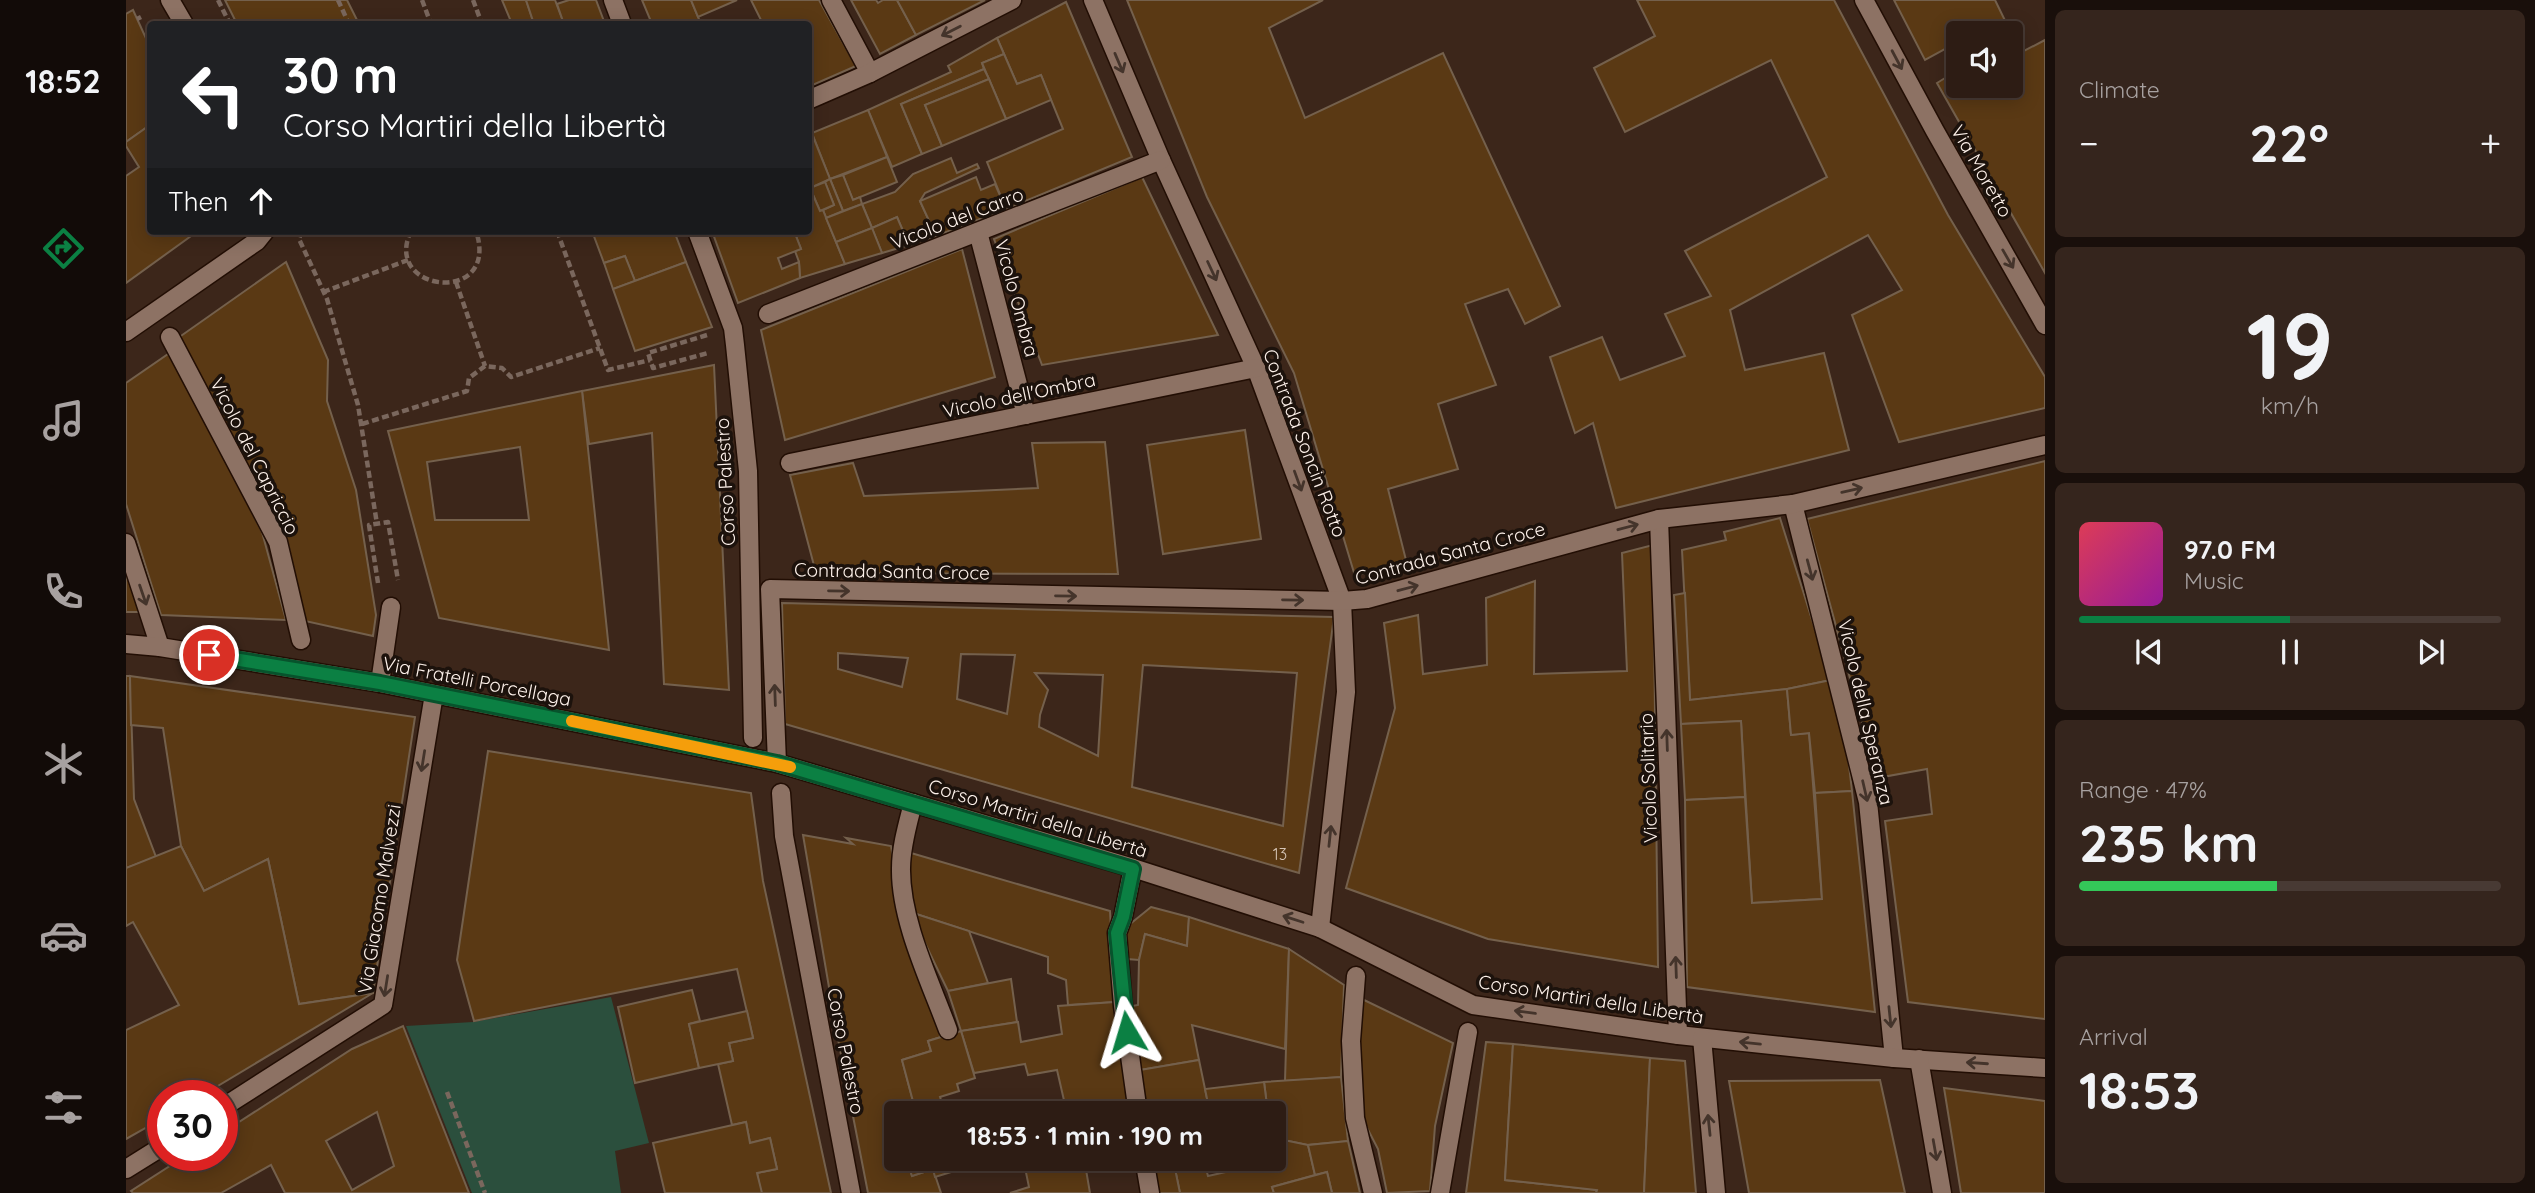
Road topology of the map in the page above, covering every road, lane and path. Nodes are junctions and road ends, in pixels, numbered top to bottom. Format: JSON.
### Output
{"nodes":[{"id":1,"x":170,"y":0,"type":"edge"},
{"id":2,"x":218,"y":0,"type":"edge"},
{"id":3,"x":338,"y":0,"type":"edge"},
{"id":4,"x":422,"y":0,"type":"edge"},
{"id":5,"x":473,"y":0,"type":"edge"},
{"id":6,"x":614,"y":0,"type":"edge"},
{"id":7,"x":831,"y":0,"type":"edge"},
{"id":8,"x":1012,"y":0,"type":"edge"},
{"id":9,"x":1093,"y":0,"type":"edge"},
{"id":10,"x":1864,"y":0,"type":"edge"},
{"id":11,"x":182,"y":21,"type":"edge"},
{"id":12,"x":228,"y":21,"type":"edge"},
{"id":13,"x":348,"y":21,"type":"edge"},
{"id":14,"x":430,"y":21,"type":"edge"},
{"id":15,"x":480,"y":21,"type":"edge"},
{"id":16,"x":621,"y":21,"type":"edge"},
{"id":17,"x":870,"y":73,"type":"junction"},
{"id":18,"x":812,"y":98,"type":"edge"},
{"id":19,"x":1161,"y":160,"type":"junction"},
{"id":20,"x":978,"y":232,"type":"junction"},
{"id":21,"x":262,"y":235,"type":"edge"},
{"id":22,"x":300,"y":235,"type":"edge"},
{"id":23,"x":410,"y":235,"type":"edge"},
{"id":24,"x":477,"y":235,"type":"edge"},
{"id":25,"x":558,"y":235,"type":"edge"},
{"id":26,"x":698,"y":235,"type":"edge"},
{"id":27,"x":408,"y":260,"type":"junction"},
{"id":28,"x":456,"y":282,"type":"junction"},
{"id":29,"x":323,"y":292,"type":"junction"},
{"id":30,"x":768,"y":314,"type":"dead end"},
{"id":31,"x":2045,"y":325,"type":"edge"},
{"id":32,"x":126,"y":332,"type":"edge"},
{"id":33,"x":734,"y":336,"type":"junction"},
{"id":34,"x":170,"y":337,"type":"dead end"},
{"id":35,"x":600,"y":348,"type":"junction"},
{"id":36,"x":650,"y":360,"type":"junction"},
{"id":37,"x":485,"y":366,"type":"junction"},
{"id":38,"x":1256,"y":368,"type":"junction"},
{"id":39,"x":1026,"y":415,"type":"junction"},
{"id":40,"x":362,"y":424,"type":"junction"},
{"id":41,"x":2045,"y":445,"type":"edge"},
{"id":42,"x":790,"y":463,"type":"dead end"},
{"id":43,"x":1793,"y":504,"type":"junction"},
{"id":44,"x":1659,"y":519,"type":"junction"},
{"id":45,"x":377,"y":524,"type":"dead end"},
{"id":46,"x":126,"y":544,"type":"edge"},
{"id":47,"x":1342,"y":601,"type":"junction"},
{"id":48,"x":391,"y":607,"type":"dead end"},
{"id":49,"x":301,"y":640,"type":"dead end"},
{"id":50,"x":126,"y":644,"type":"edge"},
{"id":51,"x":160,"y":646,"type":"junction"},
{"id":52,"x":380,"y":683,"type":"junction"},
{"id":53,"x":434,"y":694,"type":"junction"},
{"id":54,"x":753,"y":738,"type":"dead end"},
{"id":55,"x":777,"y":763,"type":"junction"},
{"id":56,"x":781,"y":793,"type":"dead end"},
{"id":57,"x":912,"y":803,"type":"junction"},
{"id":58,"x":1133,"y":869,"type":"junction"},
{"id":59,"x":1320,"y":928,"type":"junction"},
{"id":60,"x":1356,"y":976,"type":"dead end"},
{"id":61,"x":948,"y":1030,"type":"dead end"},
{"id":62,"x":1468,"y":1032,"type":"dead end"},
{"id":63,"x":1678,"y":1035,"type":"junction"},
{"id":64,"x":1702,"y":1038,"type":"junction"},
{"id":65,"x":1894,"y":1058,"type":"junction"},
{"id":66,"x":1919,"y":1059,"type":"junction"},
{"id":67,"x":2045,"y":1068,"type":"edge"},
{"id":68,"x":447,"y":1092,"type":"dead end"},
{"id":69,"x":238,"y":1098,"type":"edge"},
{"id":70,"x":1136,"y":1101,"type":"edge"},
{"id":71,"x":147,"y":1156,"type":"edge"},
{"id":72,"x":126,"y":1169,"type":"edge"},
{"id":73,"x":1146,"y":1171,"type":"edge"},
{"id":74,"x":485,"y":1193,"type":"edge"},
{"id":75,"x":852,"y":1193,"type":"edge"},
{"id":76,"x":1150,"y":1193,"type":"edge"},
{"id":77,"x":1373,"y":1193,"type":"edge"},
{"id":78,"x":1440,"y":1193,"type":"edge"},
{"id":79,"x":1716,"y":1193,"type":"edge"},
{"id":80,"x":1942,"y":1193,"type":"edge"}],
"edges":[{"from":1,"to":11,"type":"street"},
{"from":2,"to":12,"type":"path"},
{"from":3,"to":13,"type":"path"},
{"from":4,"to":14,"type":"path"},
{"from":5,"to":15,"type":"path"},
{"from":6,"to":16,"type":"street"},
{"from":7,"to":17,"type":"street"},
{"from":8,"to":17,"type":"street","one_way":true},
{"from":9,"to":19,"type":"street","name":"Contrada Soncin Rotto","one_way":true},
{"from":10,"to":31,"type":"street","name":"Via Moretto","one_way":true},
{"from":17,"to":18,"type":"street"},
{"from":19,"to":20,"type":"street","name":"Vicolo del Carro"},
{"from":19,"to":38,"type":"street","name":"Contrada Soncin Rotto","one_way":true},
{"from":20,"to":30,"type":"street","name":"Vicolo del Carro"},
{"from":20,"to":39,"type":"street","name":"Vicolo Ombra"},
{"from":21,"to":32,"type":"street"},
{"from":22,"to":29,"type":"path"},
{"from":23,"to":27,"type":"path"},
{"from":24,"to":28,"type":"path"},
{"from":25,"to":35,"type":"path"},
{"from":26,"to":33,"type":"street","name":"Corso Palestro"},
{"from":27,"to":28,"type":"path"},
{"from":27,"to":29,"type":"path"},
{"from":28,"to":37,"type":"path"},
{"from":29,"to":40,"type":"path"},
{"from":33,"to":36,"type":"path"},
{"from":33,"to":36,"type":"path"},
{"from":33,"to":54,"type":"street","name":"Corso Palestro"},
{"from":34,"to":49,"type":"street","name":"Vicolo del Capriccio"},
{"from":35,"to":36,"type":"path"},
{"from":35,"to":37,"type":"path"},
{"from":37,"to":40,"type":"path"},
{"from":38,"to":39,"type":"street","name":"Vicolo dell'Ombra"},
{"from":38,"to":47,"type":"street","name":"Contrada Soncin Rotto","one_way":true},
{"from":39,"to":42,"type":"street","name":"Vicolo dell'Ombra"},
{"from":40,"to":45,"type":"path"},
{"from":43,"to":41,"type":"street","name":"Contrada Santa Croce","one_way":true},
{"from":43,"to":44,"type":"street","name":"Contrada Santa Croce"},
{"from":43,"to":65,"type":"street","name":"Vicolo della Speranza","one_way":true},
{"from":47,"to":44,"type":"street","name":"Contrada Santa Croce","one_way":true},
{"from":63,"to":44,"type":"street","name":"Vicolo Solitario","one_way":true},
{"from":46,"to":51,"type":"street","one_way":true},
{"from":55,"to":47,"type":"street","name":"Contrada Santa Croce","one_way":true},
{"from":59,"to":47,"type":"street","name":"Contrada Soncin Rotto","one_way":true},
{"from":48,"to":52,"type":"street"},
{"from":50,"to":51,"type":"street","name":"Via Fratelli Porcellaga"},
{"from":51,"to":52,"type":"street","name":"Via Fratelli Porcellaga"},
{"from":52,"to":53,"type":"street","name":"Via Fratelli Porcellaga"},
{"from":53,"to":55,"type":"street","name":"Via Fratelli Porcellaga"},
{"from":53,"to":69,"type":"street","name":"Via Giacomo Malvezzi","one_way":true},
{"from":55,"to":57,"type":"street","name":"Corso Martiri della Libertà"},
{"from":56,"to":75,"type":"street","name":"Corso Palestro"},
{"from":57,"to":58,"type":"street","name":"Corso Martiri della Libertà"},
{"from":57,"to":61,"type":"street","name":"Corso Martiri della Libertà"},
{"from":59,"to":58,"type":"street","name":"Corso Martiri della Libertà","one_way":true},
{"from":58,"to":70,"type":"street"},
{"from":63,"to":59,"type":"street","name":"Corso Martiri della Libertà","one_way":true},
{"from":60,"to":77,"type":"street"},
{"from":62,"to":78,"type":"street"},
{"from":63,"to":64,"type":"street","name":"Corso Martiri della Libertà"},
{"from":65,"to":64,"type":"street","name":"Corso Martiri della Libertà","one_way":true},
{"from":79,"to":64,"type":"street","one_way":true},
{"from":65,"to":66,"type":"street","name":"Corso Martiri della Libertà"},
{"from":67,"to":66,"type":"street","name":"Corso Martiri della Libertà","one_way":true},
{"from":66,"to":80,"type":"street","one_way":true},
{"from":68,"to":74,"type":"path"},
{"from":71,"to":72,"type":"street"},
{"from":73,"to":76,"type":"street"}]}
